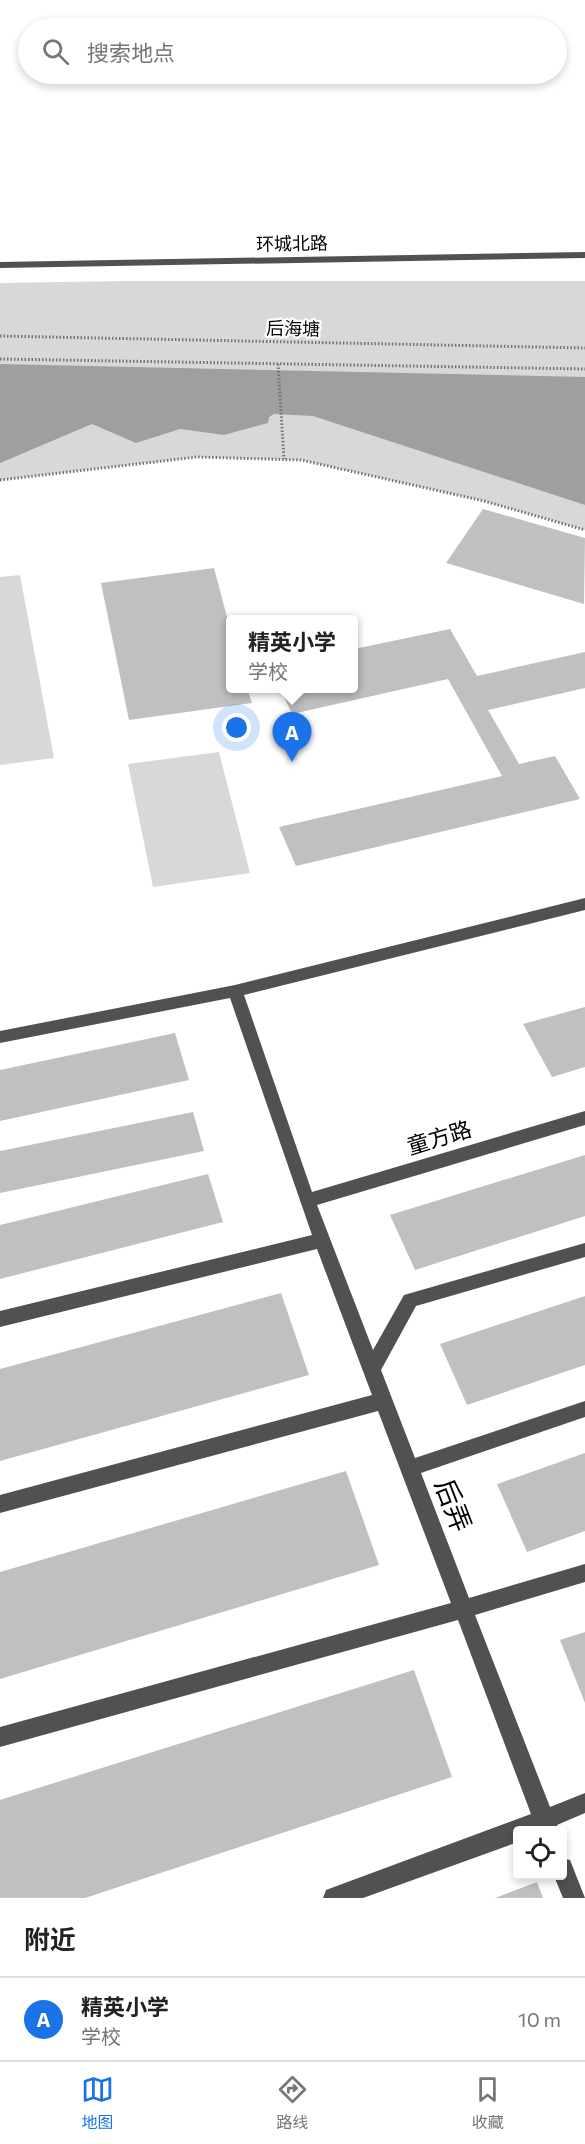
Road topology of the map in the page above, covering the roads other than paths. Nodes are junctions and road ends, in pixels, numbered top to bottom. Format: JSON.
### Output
{"nodes":[{"id":1,"x":585,"y":255,"type":"edge"},
{"id":2,"x":0,"y":265,"type":"edge"},
{"id":3,"x":585,"y":904,"type":"edge"},
{"id":4,"x":235,"y":991,"type":"junction"},
{"id":5,"x":0,"y":1037,"type":"edge"},
{"id":6,"x":585,"y":1118,"type":"edge"},
{"id":7,"x":307,"y":1201,"type":"junction"},
{"id":8,"x":322,"y":1240,"type":"junction"},
{"id":9,"x":585,"y":1250,"type":"edge"},
{"id":10,"x":0,"y":1319,"type":"edge"},
{"id":11,"x":372,"y":1369,"type":"junction"},
{"id":12,"x":383,"y":1401,"type":"junction"},
{"id":13,"x":585,"y":1409,"type":"edge"},
{"id":14,"x":410,"y":1468,"type":"junction"},
{"id":15,"x":0,"y":1504,"type":"edge"},
{"id":16,"x":585,"y":1573,"type":"edge"},
{"id":17,"x":464,"y":1609,"type":"junction"},
{"id":18,"x":0,"y":1737,"type":"edge"},
{"id":19,"x":585,"y":1803,"type":"edge"},
{"id":20,"x":546,"y":1826,"type":"edge"},
{"id":21,"x":513,"y":1833,"type":"edge"},
{"id":22,"x":567,"y":1880,"type":"edge"},
{"id":23,"x":334,"y":1898,"type":"edge"},
{"id":24,"x":574,"y":1898,"type":"edge"}],
"edges":[{"from":1,"to":2,"type":"street","name":"环城北路"},
{"from":3,"to":4,"type":"street"},
{"from":4,"to":5,"type":"street"},
{"from":4,"to":7,"type":"street","name":"后弄"},
{"from":6,"to":7,"type":"street","name":"童方路"},
{"from":7,"to":8,"type":"street","name":"后弄"},
{"from":8,"to":10,"type":"street"},
{"from":8,"to":11,"type":"street","name":"后弄"},
{"from":9,"to":11,"type":"street"},
{"from":11,"to":12,"type":"street","name":"后弄"},
{"from":12,"to":14,"type":"street","name":"后弄"},
{"from":12,"to":15,"type":"street"},
{"from":13,"to":14,"type":"street"},
{"from":14,"to":17,"type":"street","name":"后弄"},
{"from":16,"to":17,"type":"street"},
{"from":17,"to":18,"type":"street"},
{"from":17,"to":20,"type":"street","name":"后弄"},
{"from":19,"to":20,"type":"street"},
{"from":21,"to":23,"type":"street"},
{"from":22,"to":24,"type":"street"}]}
